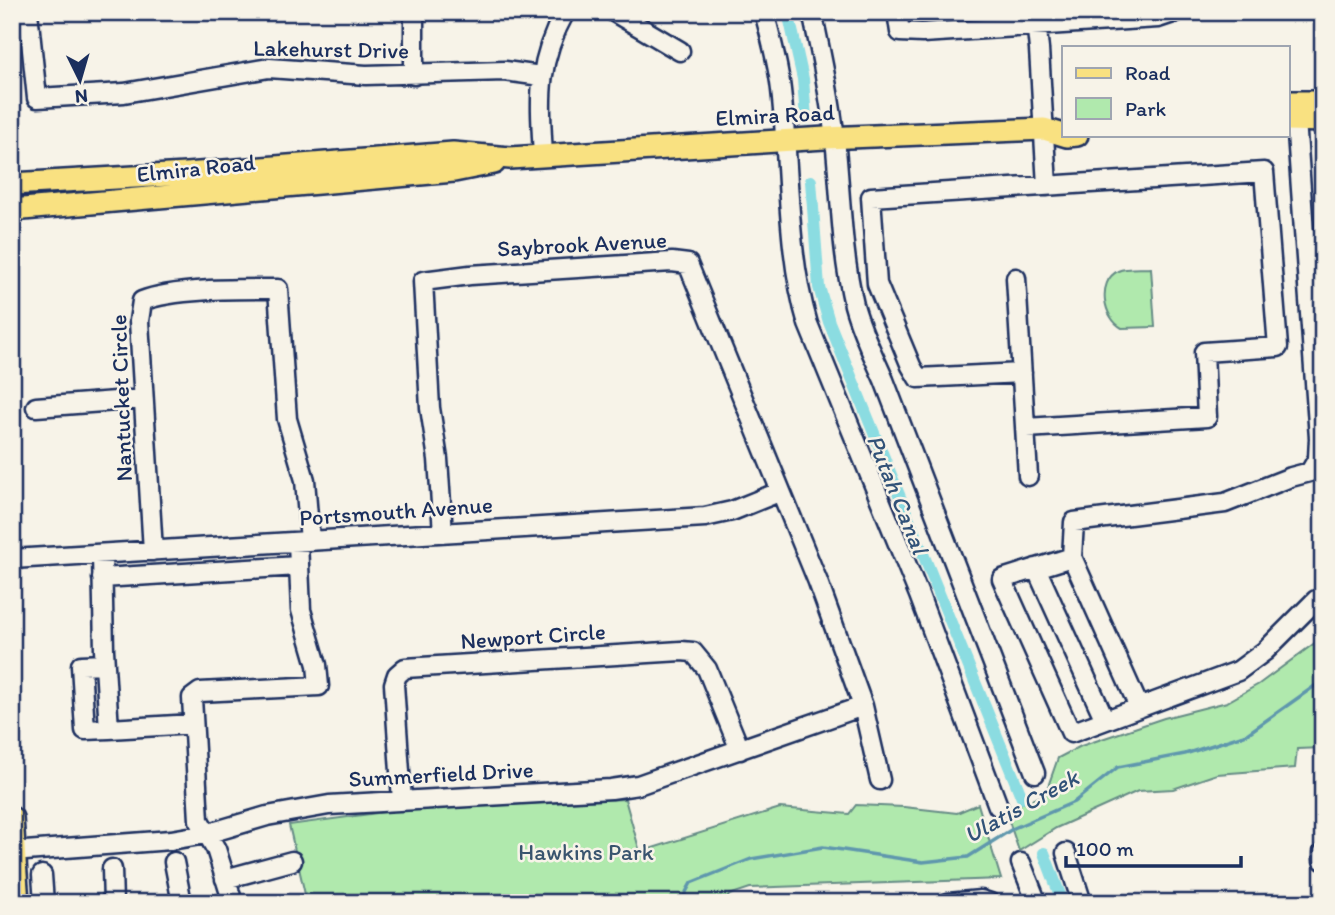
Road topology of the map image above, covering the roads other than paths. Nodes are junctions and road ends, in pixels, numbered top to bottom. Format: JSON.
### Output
{"nodes":[{"id":1,"x":28,"y":12,"type":"edge"},
{"id":2,"x":417,"y":12,"type":"edge"},
{"id":3,"x":565,"y":12,"type":"edge"},
{"id":4,"x":614,"y":12,"type":"edge"},
{"id":5,"x":764,"y":12,"type":"edge"},
{"id":6,"x":812,"y":12,"type":"edge"},
{"id":7,"x":897,"y":12,"type":"edge"},
{"id":8,"x":1176,"y":12,"type":"edge"},
{"id":9,"x":1035,"y":19,"type":"edge"},
{"id":10,"x":680,"y":51,"type":"dead end"},
{"id":11,"x":414,"y":75,"type":"junction"},
{"id":12,"x":541,"y":76,"type":"junction"},
{"id":13,"x":1323,"y":102,"type":"edge"},
{"id":14,"x":1291,"y":114,"type":"edge"},
{"id":15,"x":1062,"y":117,"type":"edge"},
{"id":16,"x":1323,"y":121,"type":"edge"},
{"id":17,"x":1044,"y":129,"type":"junction"},
{"id":18,"x":1062,"y":134,"type":"edge"},
{"id":19,"x":835,"y":138,"type":"junction"},
{"id":20,"x":786,"y":141,"type":"junction"},
{"id":21,"x":543,"y":156,"type":"junction"},
{"id":22,"x":510,"y":158,"type":"junction"},
{"id":23,"x":12,"y":184,"type":"edge"},
{"id":24,"x":1048,"y":186,"type":"junction"},
{"id":25,"x":12,"y":210,"type":"edge"},
{"id":26,"x":1314,"y":239,"type":"edge"},
{"id":27,"x":1016,"y":278,"type":"dead end"},
{"id":28,"x":1022,"y":373,"type":"junction"},
{"id":29,"x":143,"y":399,"type":"junction"},
{"id":30,"x":36,"y":407,"type":"dead end"},
{"id":31,"x":1026,"y":428,"type":"junction"},
{"id":32,"x":1316,"y":472,"type":"edge"},
{"id":33,"x":1028,"y":476,"type":"dead end"},
{"id":34,"x":779,"y":492,"type":"junction"},
{"id":35,"x":443,"y":533,"type":"junction"},
{"id":36,"x":304,"y":542,"type":"junction"},
{"id":37,"x":153,"y":551,"type":"junction"},
{"id":38,"x":102,"y":554,"type":"junction"},
{"id":39,"x":1072,"y":557,"type":"junction"},
{"id":40,"x":12,"y":559,"type":"edge"},
{"id":41,"x":299,"y":566,"type":"junction"},
{"id":42,"x":1036,"y":568,"type":"junction"},
{"id":43,"x":102,"y":578,"type":"junction"},
{"id":44,"x":1323,"y":597,"type":"edge"},
{"id":45,"x":863,"y":706,"type":"junction"},
{"id":46,"x":1139,"y":707,"type":"junction"},
{"id":47,"x":1105,"y":720,"type":"junction"},
{"id":48,"x":193,"y":724,"type":"junction"},
{"id":49,"x":740,"y":750,"type":"junction"},
{"id":50,"x":1035,"y":772,"type":"dead end"},
{"id":51,"x":880,"y":780,"type":"dead end"},
{"id":52,"x":402,"y":801,"type":"junction"},
{"id":53,"x":998,"y":806,"type":"dead end"},
{"id":54,"x":12,"y":818,"type":"edge"},
{"id":55,"x":206,"y":834,"type":"junction"},
{"id":56,"x":13,"y":852,"type":"edge"},
{"id":57,"x":1066,"y":853,"type":"dead end"},
{"id":58,"x":1323,"y":853,"type":"edge"},
{"id":59,"x":1323,"y":860,"type":"edge"},
{"id":60,"x":292,"y":861,"type":"dead end"},
{"id":61,"x":174,"y":862,"type":"dead end"},
{"id":62,"x":1021,"y":863,"type":"dead end"},
{"id":63,"x":112,"y":869,"type":"dead end"},
{"id":64,"x":42,"y":875,"type":"dead end"},
{"id":65,"x":225,"y":879,"type":"junction"},
{"id":66,"x":18,"y":903,"type":"edge"},
{"id":67,"x":44,"y":903,"type":"edge"},
{"id":68,"x":113,"y":903,"type":"edge"},
{"id":69,"x":182,"y":903,"type":"edge"},
{"id":70,"x":233,"y":903,"type":"edge"},
{"id":71,"x":948,"y":903,"type":"edge"},
{"id":72,"x":990,"y":903,"type":"edge"},
{"id":73,"x":1037,"y":903,"type":"edge"},
{"id":74,"x":1082,"y":903,"type":"edge"}],
"edges":[{"from":1,"to":11,"type":"street","name":"Lakehurst Drive"},
{"from":2,"to":11,"type":"street"},
{"from":3,"to":12,"type":"street"},
{"from":4,"to":10,"type":"street"},
{"from":5,"to":20,"type":"street"},
{"from":6,"to":19,"type":"street"},
{"from":7,"to":9,"type":"street"},
{"from":8,"to":9,"type":"street"},
{"from":9,"to":17,"type":"street"},
{"from":11,"to":12,"type":"street","name":"Lakehurst Drive"},
{"from":12,"to":21,"type":"street"},
{"from":13,"to":14,"type":"main road"},
{"from":14,"to":16,"type":"main road"},
{"from":14,"to":26,"type":"street"},
{"from":15,"to":17,"type":"main road"},
{"from":17,"to":18,"type":"main road","name":"Elmira Road"},
{"from":17,"to":19,"type":"main road","name":"Elmira Road"},
{"from":17,"to":24,"type":"street"},
{"from":19,"to":20,"type":"main road","name":"Elmira Road"},
{"from":19,"to":50,"type":"street"},
{"from":20,"to":21,"type":"main road","name":"Elmira Road"},
{"from":20,"to":53,"type":"street"},
{"from":21,"to":22,"type":"main road","name":"Elmira Road"},
{"from":22,"to":23,"type":"main road","name":"Elmira Road"},
{"from":22,"to":25,"type":"main road","name":"Elmira Road"},
{"from":24,"to":28,"type":"street"},
{"from":24,"to":31,"type":"street"},
{"from":26,"to":32,"type":"street"},
{"from":27,"to":28,"type":"street"},
{"from":28,"to":31,"type":"street"},
{"from":29,"to":30,"type":"street"},
{"from":29,"to":36,"type":"street","name":"Nantucket Circle"},
{"from":29,"to":37,"type":"street","name":"Nantucket Circle"},
{"from":31,"to":33,"type":"street"},
{"from":32,"to":39,"type":"street"},
{"from":34,"to":35,"type":"street","name":"Portsmouth Avenue"},
{"from":34,"to":35,"type":"street","name":"Saybrook Avenue"},
{"from":34,"to":45,"type":"street","name":"Saybrook Avenue"},
{"from":35,"to":36,"type":"street","name":"Portsmouth Avenue"},
{"from":36,"to":37,"type":"street","name":"Portsmouth Avenue"},
{"from":36,"to":41,"type":"street"},
{"from":37,"to":38,"type":"street","name":"Portsmouth Avenue"},
{"from":38,"to":40,"type":"street","name":"Portsmouth Avenue"},
{"from":38,"to":43,"type":"street"},
{"from":39,"to":42,"type":"street"},
{"from":39,"to":46,"type":"street"},
{"from":41,"to":43,"type":"street"},
{"from":41,"to":48,"type":"street"},
{"from":42,"to":47,"type":"street"},
{"from":42,"to":47,"type":"street"},
{"from":43,"to":48,"type":"street"},
{"from":44,"to":46,"type":"street"},
{"from":45,"to":49,"type":"street","name":"Summerfield Drive"},
{"from":45,"to":51,"type":"street","name":"Saybrook Avenue"},
{"from":46,"to":47,"type":"street"},
{"from":48,"to":55,"type":"street"},
{"from":49,"to":52,"type":"street","name":"Summerfield Drive"},
{"from":49,"to":52,"type":"street","name":"Newport Circle"},
{"from":52,"to":55,"type":"street","name":"Summerfield Drive"},
{"from":54,"to":56,"type":"main road"},
{"from":55,"to":56,"type":"street","name":"Summerfield Drive"},
{"from":55,"to":65,"type":"street"},
{"from":56,"to":66,"type":"main road"},
{"from":57,"to":74,"type":"street"},
{"from":58,"to":59,"type":"street"},
{"from":60,"to":65,"type":"street"},
{"from":61,"to":69,"type":"street"},
{"from":62,"to":73,"type":"street"},
{"from":63,"to":68,"type":"street"},
{"from":64,"to":67,"type":"street"},
{"from":65,"to":70,"type":"street"},
{"from":71,"to":72,"type":"street"}]}
